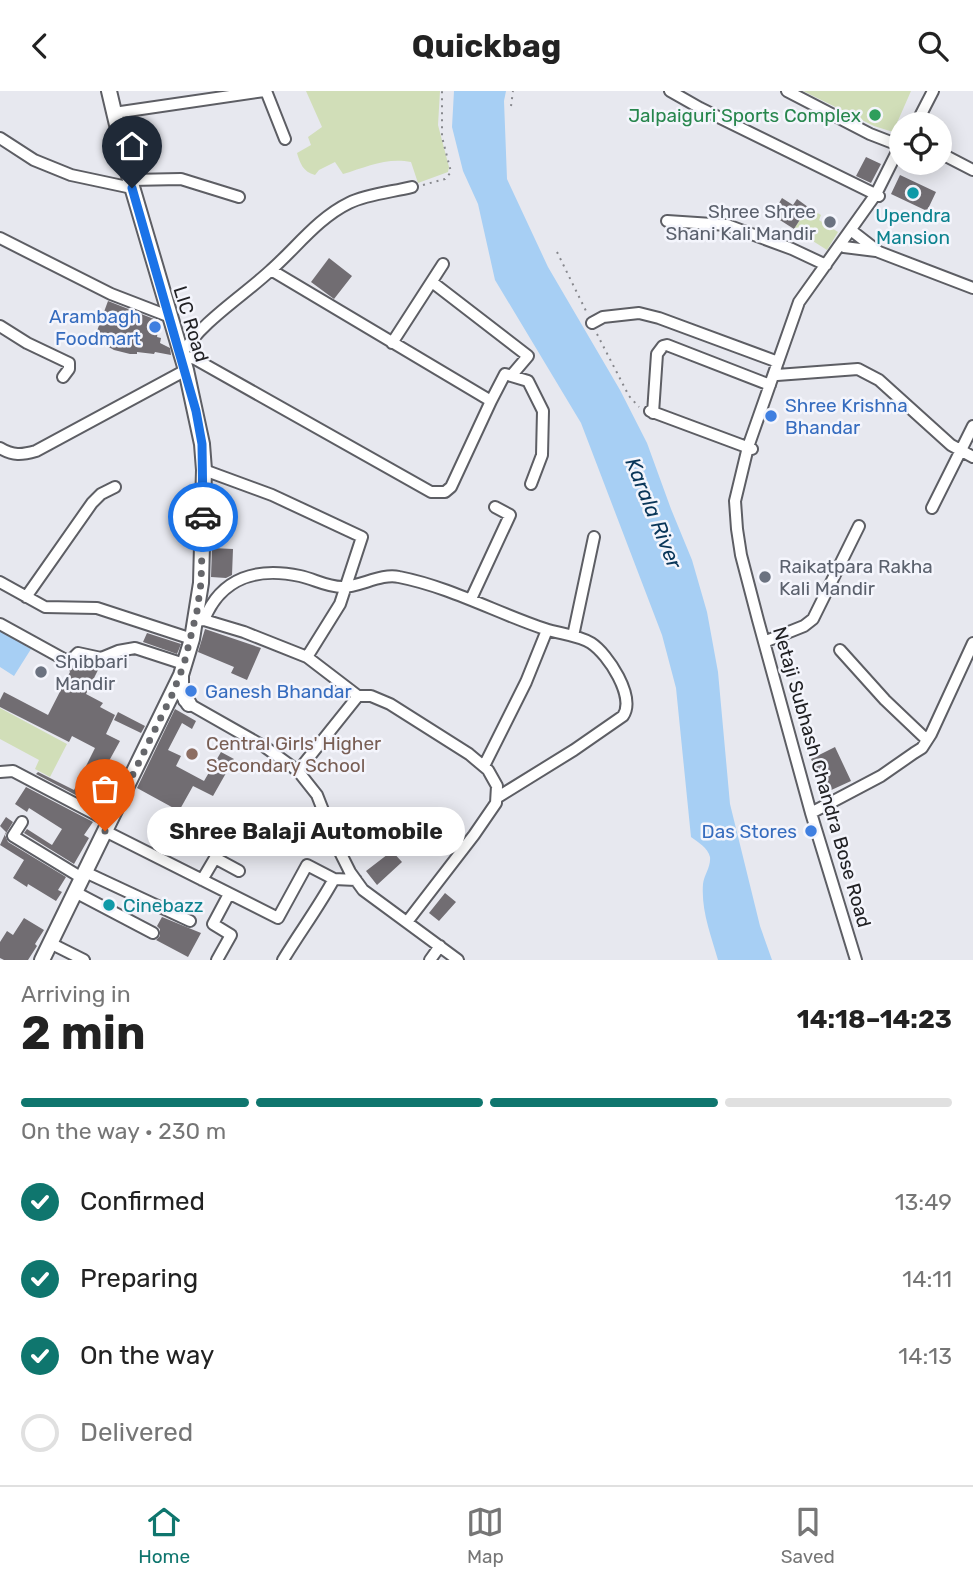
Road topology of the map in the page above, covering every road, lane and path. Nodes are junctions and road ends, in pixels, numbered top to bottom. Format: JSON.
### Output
{"nodes":[{"id":1,"x":109,"y":91,"type":"edge"},
{"id":2,"x":265,"y":91,"type":"edge"},
{"id":3,"x":442,"y":91,"type":"edge"},
{"id":4,"x":513,"y":91,"type":"edge"},
{"id":5,"x":670,"y":91,"type":"edge"},
{"id":6,"x":787,"y":91,"type":"edge"},
{"id":7,"x":926,"y":91,"type":"edge"},
{"id":8,"x":933,"y":91,"type":"edge"},
{"id":9,"x":511,"y":106,"type":"dead end"},
{"id":10,"x":916,"y":112,"type":"edge"},
{"id":11,"x":922,"y":112,"type":"edge"},
{"id":12,"x":114,"y":114,"type":"junction"},
{"id":13,"x":0,"y":138,"type":"edge"},
{"id":14,"x":285,"y":139,"type":"dead end"},
{"id":15,"x":889,"y":144,"type":"edge"},
{"id":16,"x":952,"y":159,"type":"edge"},
{"id":17,"x":973,"y":170,"type":"edge"},
{"id":18,"x":889,"y":172,"type":"edge"},
{"id":19,"x":131,"y":184,"type":"junction"},
{"id":20,"x":412,"y":187,"type":"joint"},
{"id":21,"x":878,"y":195,"type":"junction"},
{"id":22,"x":239,"y":197,"type":"dead end"},
{"id":23,"x":667,"y":221,"type":"dead end"},
{"id":24,"x":853,"y":232,"type":"junction"},
{"id":25,"x":0,"y":238,"type":"edge"},
{"id":26,"x":844,"y":247,"type":"junction"},
{"id":27,"x":557,"y":252,"type":"dead end"},
{"id":28,"x":879,"y":252,"type":"junction"},
{"id":29,"x":443,"y":264,"type":"dead end"},
{"id":30,"x":826,"y":265,"type":"junction"},
{"id":31,"x":271,"y":270,"type":"junction"},
{"id":32,"x":432,"y":282,"type":"junction"},
{"id":33,"x":973,"y":288,"type":"edge"},
{"id":34,"x":168,"y":316,"type":"junction"},
{"id":35,"x":592,"y":323,"type":"junction"},
{"id":36,"x":0,"y":326,"type":"edge"},
{"id":37,"x":392,"y":343,"type":"junction"},
{"id":38,"x":181,"y":355,"type":"junction"},
{"id":39,"x":778,"y":362,"type":"junction"},
{"id":40,"x":186,"y":370,"type":"junction"},
{"id":41,"x":777,"y":375,"type":"junction"},
{"id":42,"x":511,"y":376,"type":"junction"},
{"id":43,"x":63,"y":377,"type":"dead end"},
{"id":44,"x":770,"y":385,"type":"junction"},
{"id":45,"x":491,"y":401,"type":"junction"},
{"id":46,"x":651,"y":412,"type":"junction"},
{"id":47,"x":973,"y":426,"type":"edge"},
{"id":48,"x":0,"y":448,"type":"edge"},
{"id":49,"x":750,"y":448,"type":"junction"},
{"id":50,"x":960,"y":451,"type":"junction"},
{"id":51,"x":973,"y":457,"type":"edge"},
{"id":52,"x":204,"y":470,"type":"junction"},
{"id":53,"x":531,"y":484,"type":"dead end"},
{"id":54,"x":115,"y":487,"type":"dead end"},
{"id":55,"x":495,"y":507,"type":"dead end"},
{"id":56,"x":932,"y":508,"type":"dead end"},
{"id":57,"x":859,"y":526,"type":"dead end"},
{"id":58,"x":594,"y":537,"type":"dead end"},
{"id":59,"x":0,"y":582,"type":"edge"},
{"id":60,"x":345,"y":587,"type":"junction"},
{"id":61,"x":26,"y":597,"type":"junction"},
{"id":62,"x":471,"y":599,"type":"junction"},
{"id":63,"x":200,"y":621,"type":"junction"},
{"id":64,"x":0,"y":624,"type":"edge"},
{"id":65,"x":547,"y":630,"type":"junction"},
{"id":66,"x":573,"y":636,"type":"junction"},
{"id":67,"x":191,"y":639,"type":"junction"},
{"id":68,"x":767,"y":641,"type":"junction"},
{"id":69,"x":973,"y":643,"type":"edge"},
{"id":70,"x":840,"y":650,"type":"dead end"},
{"id":71,"x":307,"y":657,"type":"junction"},
{"id":72,"x":183,"y":670,"type":"junction"},
{"id":73,"x":172,"y":695,"type":"junction"},
{"id":74,"x":358,"y":696,"type":"junction"},
{"id":75,"x":189,"y":704,"type":"junction"},
{"id":76,"x":927,"y":740,"type":"junction"},
{"id":77,"x":484,"y":766,"type":"junction"},
{"id":78,"x":298,"y":771,"type":"junction"},
{"id":79,"x":0,"y":772,"type":"edge"},
{"id":80,"x":498,"y":797,"type":"junction"},
{"id":81,"x":815,"y":812,"type":"junction"},
{"id":82,"x":22,"y":821,"type":"dead end"},
{"id":83,"x":107,"y":827,"type":"junction"},
{"id":84,"x":239,"y":871,"type":"dead end"},
{"id":85,"x":83,"y":875,"type":"junction"},
{"id":86,"x":334,"y":879,"type":"junction"},
{"id":87,"x":202,"y":880,"type":"junction"},
{"id":88,"x":356,"y":880,"type":"junction"},
{"id":89,"x":75,"y":892,"type":"junction"},
{"id":90,"x":229,"y":894,"type":"junction"},
{"id":91,"x":190,"y":921,"type":"dead end"},
{"id":92,"x":407,"y":922,"type":"junction"},
{"id":93,"x":850,"y":928,"type":"junction"},
{"id":94,"x":153,"y":933,"type":"dead end"},
{"id":95,"x":50,"y":943,"type":"junction"},
{"id":96,"x":440,"y":946,"type":"junction"},
{"id":97,"x":42,"y":960,"type":"edge"},
{"id":98,"x":84,"y":960,"type":"edge"},
{"id":99,"x":218,"y":960,"type":"edge"},
{"id":100,"x":283,"y":960,"type":"edge"},
{"id":101,"x":430,"y":960,"type":"edge"},
{"id":102,"x":457,"y":960,"type":"edge"},
{"id":103,"x":856,"y":960,"type":"edge"},
{"id":104,"x":863,"y":960,"type":"edge"}],
"edges":[{"from":1,"to":12,"type":"main road","name":"LIC Road"},
{"from":2,"to":12,"type":"street"},
{"from":2,"to":14,"type":"street"},
{"from":3,"to":20,"type":"path"},
{"from":4,"to":9,"type":"path"},
{"from":5,"to":21,"type":"street"},
{"from":6,"to":15,"type":"street"},
{"from":7,"to":10,"type":"street"},
{"from":8,"to":11,"type":"street"},
{"from":12,"to":19,"type":"main road","name":"LIC Road"},
{"from":13,"to":19,"type":"street"},
{"from":16,"to":17,"type":"street"},
{"from":18,"to":21,"type":"street","name":"Netaji Subhash Chandra Bose Road"},
{"from":19,"to":22,"type":"street"},
{"from":19,"to":34,"type":"main road","name":"LIC Road"},
{"from":20,"to":31,"type":"street"},
{"from":21,"to":24,"type":"street","name":"Netaji Subhash Chandra Bose Road"},
{"from":23,"to":30,"type":"street"},
{"from":24,"to":26,"type":"street","name":"Netaji Subhash Chandra Bose Road"},
{"from":24,"to":28,"type":"street"},
{"from":24,"to":30,"type":"street","name":"Netaji Subhash Chandra Bose Road"},
{"from":25,"to":34,"type":"street"},
{"from":26,"to":28,"type":"street"},
{"from":26,"to":41,"type":"street","name":"Netaji Subhash Chandra Bose Road"},
{"from":27,"to":35,"type":"path"},
{"from":28,"to":33,"type":"street"},
{"from":29,"to":32,"type":"street"},
{"from":30,"to":39,"type":"street","name":"Netaji Subhash Chandra Bose Road"},
{"from":31,"to":37,"type":"street"},
{"from":31,"to":38,"type":"street"},
{"from":32,"to":37,"type":"street"},
{"from":32,"to":42,"type":"street"},
{"from":34,"to":38,"type":"main road","name":"LIC Road"},
{"from":35,"to":39,"type":"street"},
{"from":35,"to":46,"type":"path"},
{"from":36,"to":43,"type":"street"},
{"from":37,"to":45,"type":"street"},
{"from":38,"to":40,"type":"main road","name":"LIC Road"},
{"from":38,"to":45,"type":"street"},
{"from":39,"to":44,"type":"street","name":"Netaji Subhash Chandra Bose Road"},
{"from":40,"to":48,"type":"street"},
{"from":40,"to":52,"type":"main road","name":"LIC Road"},
{"from":41,"to":49,"type":"street","name":"Netaji Subhash Chandra Bose Road"},
{"from":41,"to":50,"type":"street"},
{"from":42,"to":45,"type":"street"},
{"from":42,"to":53,"type":"street"},
{"from":44,"to":46,"type":"street"},
{"from":44,"to":49,"type":"street","name":"Netaji Subhash Chandra Bose Road"},
{"from":46,"to":49,"type":"street"},
{"from":47,"to":50,"type":"street"},
{"from":49,"to":68,"type":"street","name":"Netaji Subhash Chandra Bose Road"},
{"from":50,"to":51,"type":"street"},
{"from":50,"to":56,"type":"street"},
{"from":52,"to":60,"type":"street"},
{"from":52,"to":63,"type":"main road","name":"LIC Road"},
{"from":54,"to":61,"type":"street"},
{"from":55,"to":62,"type":"street"},
{"from":57,"to":68,"type":"street"},
{"from":58,"to":66,"type":"street"},
{"from":59,"to":61,"type":"street"},
{"from":60,"to":62,"type":"street"},
{"from":60,"to":63,"type":"street"},
{"from":60,"to":71,"type":"street"},
{"from":61,"to":67,"type":"street"},
{"from":62,"to":65,"type":"street"},
{"from":63,"to":67,"type":"main road","name":"LIC Road"},
{"from":63,"to":71,"type":"street"},
{"from":64,"to":72,"type":"street"},
{"from":65,"to":66,"type":"street"},
{"from":65,"to":77,"type":"street"},
{"from":66,"to":80,"type":"street"},
{"from":67,"to":72,"type":"main road","name":"LIC Road"},
{"from":68,"to":81,"type":"street","name":"Netaji Subhash Chandra Bose Road"},
{"from":69,"to":76,"type":"street"},
{"from":70,"to":76,"type":"street"},
{"from":71,"to":74,"type":"street"},
{"from":72,"to":73,"type":"main road","name":"LIC Road"},
{"from":72,"to":75,"type":"main road"},
{"from":73,"to":75,"type":"street"},
{"from":73,"to":83,"type":"main road","name":"LIC Road"},
{"from":74,"to":77,"type":"street"},
{"from":74,"to":78,"type":"street"},
{"from":75,"to":78,"type":"street"},
{"from":76,"to":81,"type":"street"},
{"from":77,"to":80,"type":"street"},
{"from":78,"to":88,"type":"street"},
{"from":79,"to":83,"type":"street"},
{"from":80,"to":92,"type":"street"},
{"from":81,"to":93,"type":"street","name":"Netaji Subhash Chandra Bose Road"},
{"from":82,"to":85,"type":"street"},
{"from":83,"to":85,"type":"main road","name":"LIC Road"},
{"from":83,"to":87,"type":"street"},
{"from":84,"to":87,"type":"street"},
{"from":85,"to":89,"type":"main road","name":"LIC Road"},
{"from":85,"to":91,"type":"street"},
{"from":86,"to":88,"type":"street"},
{"from":86,"to":90,"type":"street"},
{"from":86,"to":100,"type":"street"},
{"from":87,"to":90,"type":"street"},
{"from":88,"to":92,"type":"street"},
{"from":89,"to":94,"type":"street"},
{"from":89,"to":95,"type":"main road","name":"LIC Road"},
{"from":90,"to":99,"type":"street"},
{"from":92,"to":96,"type":"street"},
{"from":93,"to":103,"type":"street","name":"Netaji Subhash Chandra Bose Road"},
{"from":93,"to":104,"type":"street","name":"Netaji Subhash Chandra Bose Road"},
{"from":95,"to":97,"type":"main road","name":"LIC Road"},
{"from":95,"to":98,"type":"street"},
{"from":96,"to":101,"type":"street"},
{"from":96,"to":102,"type":"street"}]}
